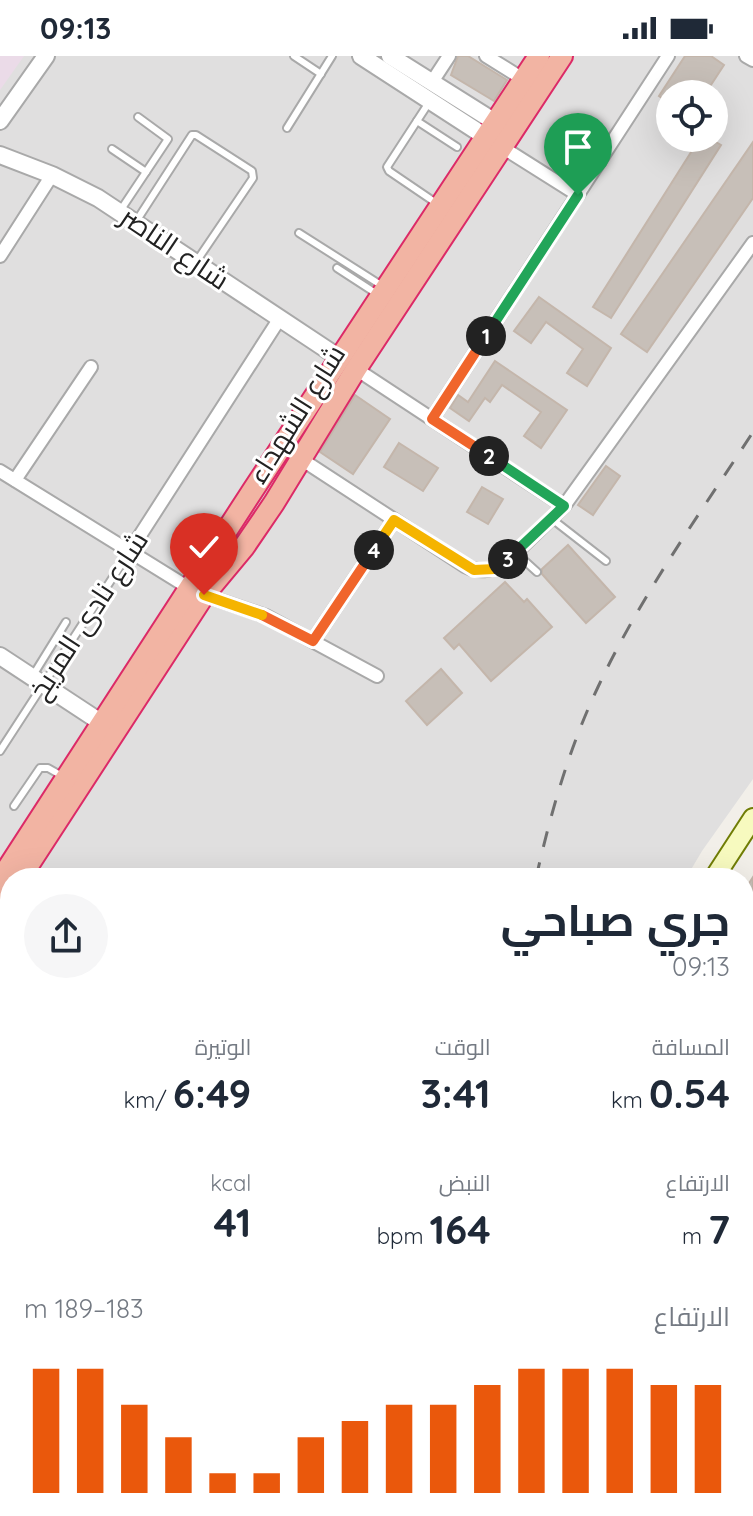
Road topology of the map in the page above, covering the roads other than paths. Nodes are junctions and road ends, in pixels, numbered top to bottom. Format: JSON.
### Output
{"nodes":[{"id":1,"x":46,"y":56,"type":"edge"},
{"id":2,"x":294,"y":56,"type":"edge"},
{"id":3,"x":332,"y":56,"type":"edge"},
{"id":4,"x":361,"y":56,"type":"edge"},
{"id":5,"x":390,"y":56,"type":"edge"},
{"id":6,"x":449,"y":56,"type":"edge"},
{"id":7,"x":486,"y":56,"type":"edge"},
{"id":8,"x":539,"y":56,"type":"edge"},
{"id":9,"x":562,"y":56,"type":"edge"},
{"id":10,"x":668,"y":56,"type":"edge"},
{"id":11,"x":746,"y":56,"type":"edge"},
{"id":12,"x":753,"y":60,"type":"edge"},
{"id":13,"x":321,"y":74,"type":"junction"},
{"id":14,"x":523,"y":79,"type":"junction"},
{"id":15,"x":432,"y":82,"type":"junction"},
{"id":16,"x":430,"y":101,"type":"junction"},
{"id":17,"x":138,"y":117,"type":"dead end"},
{"id":18,"x":0,"y":121,"type":"edge"},
{"id":19,"x":417,"y":121,"type":"junction"},
{"id":20,"x":287,"y":128,"type":"dead end"},
{"id":21,"x":494,"y":135,"type":"junction"},
{"id":22,"x":457,"y":147,"type":"dead end"},
{"id":23,"x":112,"y":149,"type":"dead end"},
{"id":24,"x":0,"y":155,"type":"edge"},
{"id":25,"x":146,"y":172,"type":"junction"},
{"id":26,"x":52,"y":175,"type":"junction"},
{"id":27,"x":578,"y":195,"type":"junction"},
{"id":28,"x":441,"y":206,"type":"junction"},
{"id":29,"x":120,"y":211,"type":"junction"},
{"id":30,"x":136,"y":222,"type":"junction"},
{"id":31,"x":299,"y":233,"type":"dead end"},
{"id":32,"x":433,"y":235,"type":"junction"},
{"id":33,"x":753,"y":243,"type":"edge"},
{"id":34,"x":0,"y":256,"type":"edge"},
{"id":35,"x":196,"y":262,"type":"junction"},
{"id":36,"x":337,"y":268,"type":"dead end"},
{"id":37,"x":394,"y":287,"type":"junction"},
{"id":38,"x":280,"y":318,"type":"junction"},
{"id":39,"x":349,"y":364,"type":"junction"},
{"id":40,"x":91,"y":367,"type":"dead end"},
{"id":41,"x":432,"y":419,"type":"junction"},
{"id":42,"x":301,"y":459,"type":"junction"},
{"id":43,"x":0,"y":471,"type":"edge"},
{"id":44,"x":15,"y":480,"type":"junction"},
{"id":45,"x":253,"y":490,"type":"junction"},
{"id":46,"x":274,"y":503,"type":"junction"},
{"id":47,"x":564,"y":506,"type":"junction"},
{"id":48,"x":552,"y":518,"type":"junction"},
{"id":49,"x":394,"y":520,"type":"junction"},
{"id":50,"x":226,"y":532,"type":"junction"},
{"id":51,"x":244,"y":547,"type":"junction"},
{"id":52,"x":130,"y":551,"type":"junction"},
{"id":53,"x":516,"y":552,"type":"junction"},
{"id":54,"x":606,"y":561,"type":"dead end"},
{"id":55,"x":537,"y":572,"type":"dead end"},
{"id":56,"x":197,"y":592,"type":"junction"},
{"id":57,"x":66,"y":622,"type":"dead end"},
{"id":58,"x":313,"y":641,"type":"junction"},
{"id":59,"x":0,"y":656,"type":"edge"},
{"id":60,"x":377,"y":676,"type":"dead end"},
{"id":61,"x":38,"y":681,"type":"junction"},
{"id":62,"x":109,"y":728,"type":"junction"},
{"id":63,"x":0,"y":751,"type":"edge"},
{"id":64,"x":67,"y":778,"type":"junction"},
{"id":65,"x":14,"y":806,"type":"dead end"},
{"id":66,"x":753,"y":818,"type":"edge"},
{"id":67,"x":8,"y":868,"type":"edge"},
{"id":68,"x":26,"y":868,"type":"edge"},
{"id":69,"x":720,"y":868,"type":"edge"}],
"edges":[{"from":1,"to":18,"type":"street"},
{"from":2,"to":13,"type":"lane"},
{"from":3,"to":13,"type":"lane"},
{"from":4,"to":16,"type":"street"},
{"from":5,"to":15,"type":"street"},
{"from":6,"to":15,"type":"street"},
{"from":7,"to":14,"type":"street"},
{"from":8,"to":14,"type":"highway","name":"شارع الشهداء"},
{"from":9,"to":21,"type":"highway","name":"شارع الشهداء"},
{"from":10,"to":27,"type":"street"},
{"from":11,"to":12,"type":"street"},
{"from":13,"to":20,"type":"lane"},
{"from":14,"to":21,"type":"highway","name":"شارع الشهداء"},
{"from":15,"to":21,"type":"street"},
{"from":16,"to":19,"type":"lane"},
{"from":16,"to":21,"type":"street"},
{"from":17,"to":25,"type":"lane"},
{"from":19,"to":22,"type":"lane"},
{"from":19,"to":28,"type":"lane"},
{"from":21,"to":27,"type":"street"},
{"from":21,"to":28,"type":"highway","name":"شارع الشهداء"},
{"from":21,"to":32,"type":"highway","name":"شارع الشهداء"},
{"from":23,"to":25,"type":"lane"},
{"from":24,"to":26,"type":"street","name":"شارع الناصر"},
{"from":25,"to":29,"type":"lane"},
{"from":26,"to":29,"type":"street","name":"شارع الناصر"},
{"from":26,"to":34,"type":"street"},
{"from":27,"to":41,"type":"street"},
{"from":28,"to":32,"type":"highway","name":"شارع الشهداء"},
{"from":29,"to":30,"type":"street","name":"شارع الناصر"},
{"from":30,"to":35,"type":"street","name":"شارع الناصر"},
{"from":30,"to":35,"type":"lane"},
{"from":31,"to":37,"type":"lane"},
{"from":32,"to":37,"type":"highway","name":"شارع الشهداء"},
{"from":33,"to":47,"type":"street"},
{"from":35,"to":38,"type":"street","name":"شارع الناصر"},
{"from":36,"to":37,"type":"lane"},
{"from":37,"to":39,"type":"highway","name":"شارع الشهداء"},
{"from":37,"to":39,"type":"highway","name":"شارع الشهداء"},
{"from":38,"to":39,"type":"street","name":"شارع الناصر"},
{"from":38,"to":52,"type":"street","name":"شارع نادى المريخ"},
{"from":39,"to":41,"type":"street"},
{"from":39,"to":42,"type":"highway","name":"شارع الشهداء"},
{"from":39,"to":45,"type":"highway","name":"شارع الشهداء"},
{"from":40,"to":44,"type":"street"},
{"from":41,"to":47,"type":"street"},
{"from":42,"to":46,"type":"highway","name":"شارع الشهداء"},
{"from":42,"to":49,"type":"street"},
{"from":43,"to":44,"type":"street"},
{"from":44,"to":52,"type":"street"},
{"from":45,"to":46,"type":"highway"},
{"from":45,"to":50,"type":"highway","name":"شارع الشهداء"},
{"from":46,"to":51,"type":"highway","name":"شارع الشهداء"},
{"from":47,"to":48,"type":"street"},
{"from":48,"to":53,"type":"street"},
{"from":48,"to":54,"type":"lane"},
{"from":49,"to":53,"type":"street"},
{"from":49,"to":58,"type":"street"},
{"from":50,"to":51,"type":"highway"},
{"from":50,"to":56,"type":"highway","name":"شارع الشهداء"},
{"from":51,"to":56,"type":"highway","name":"شارع الشهداء"},
{"from":52,"to":56,"type":"street"},
{"from":52,"to":61,"type":"lane","name":"شارع نادى المريخ"},
{"from":53,"to":55,"type":"lane"},
{"from":56,"to":58,"type":"street"},
{"from":56,"to":62,"type":"highway","name":"شارع الشهداء"},
{"from":57,"to":61,"type":"lane"},
{"from":58,"to":60,"type":"street"},
{"from":59,"to":61,"type":"street"},
{"from":61,"to":62,"type":"street"},
{"from":61,"to":63,"type":"lane","name":"شارع نادى المريخ"},
{"from":62,"to":64,"type":"highway","name":"شارع الشهداء"},
{"from":62,"to":68,"type":"highway","name":"شارع الشهداء"},
{"from":64,"to":65,"type":"lane"},
{"from":64,"to":67,"type":"highway","name":"شارع الشهداء"},
{"from":66,"to":69,"type":"main road"}]}
